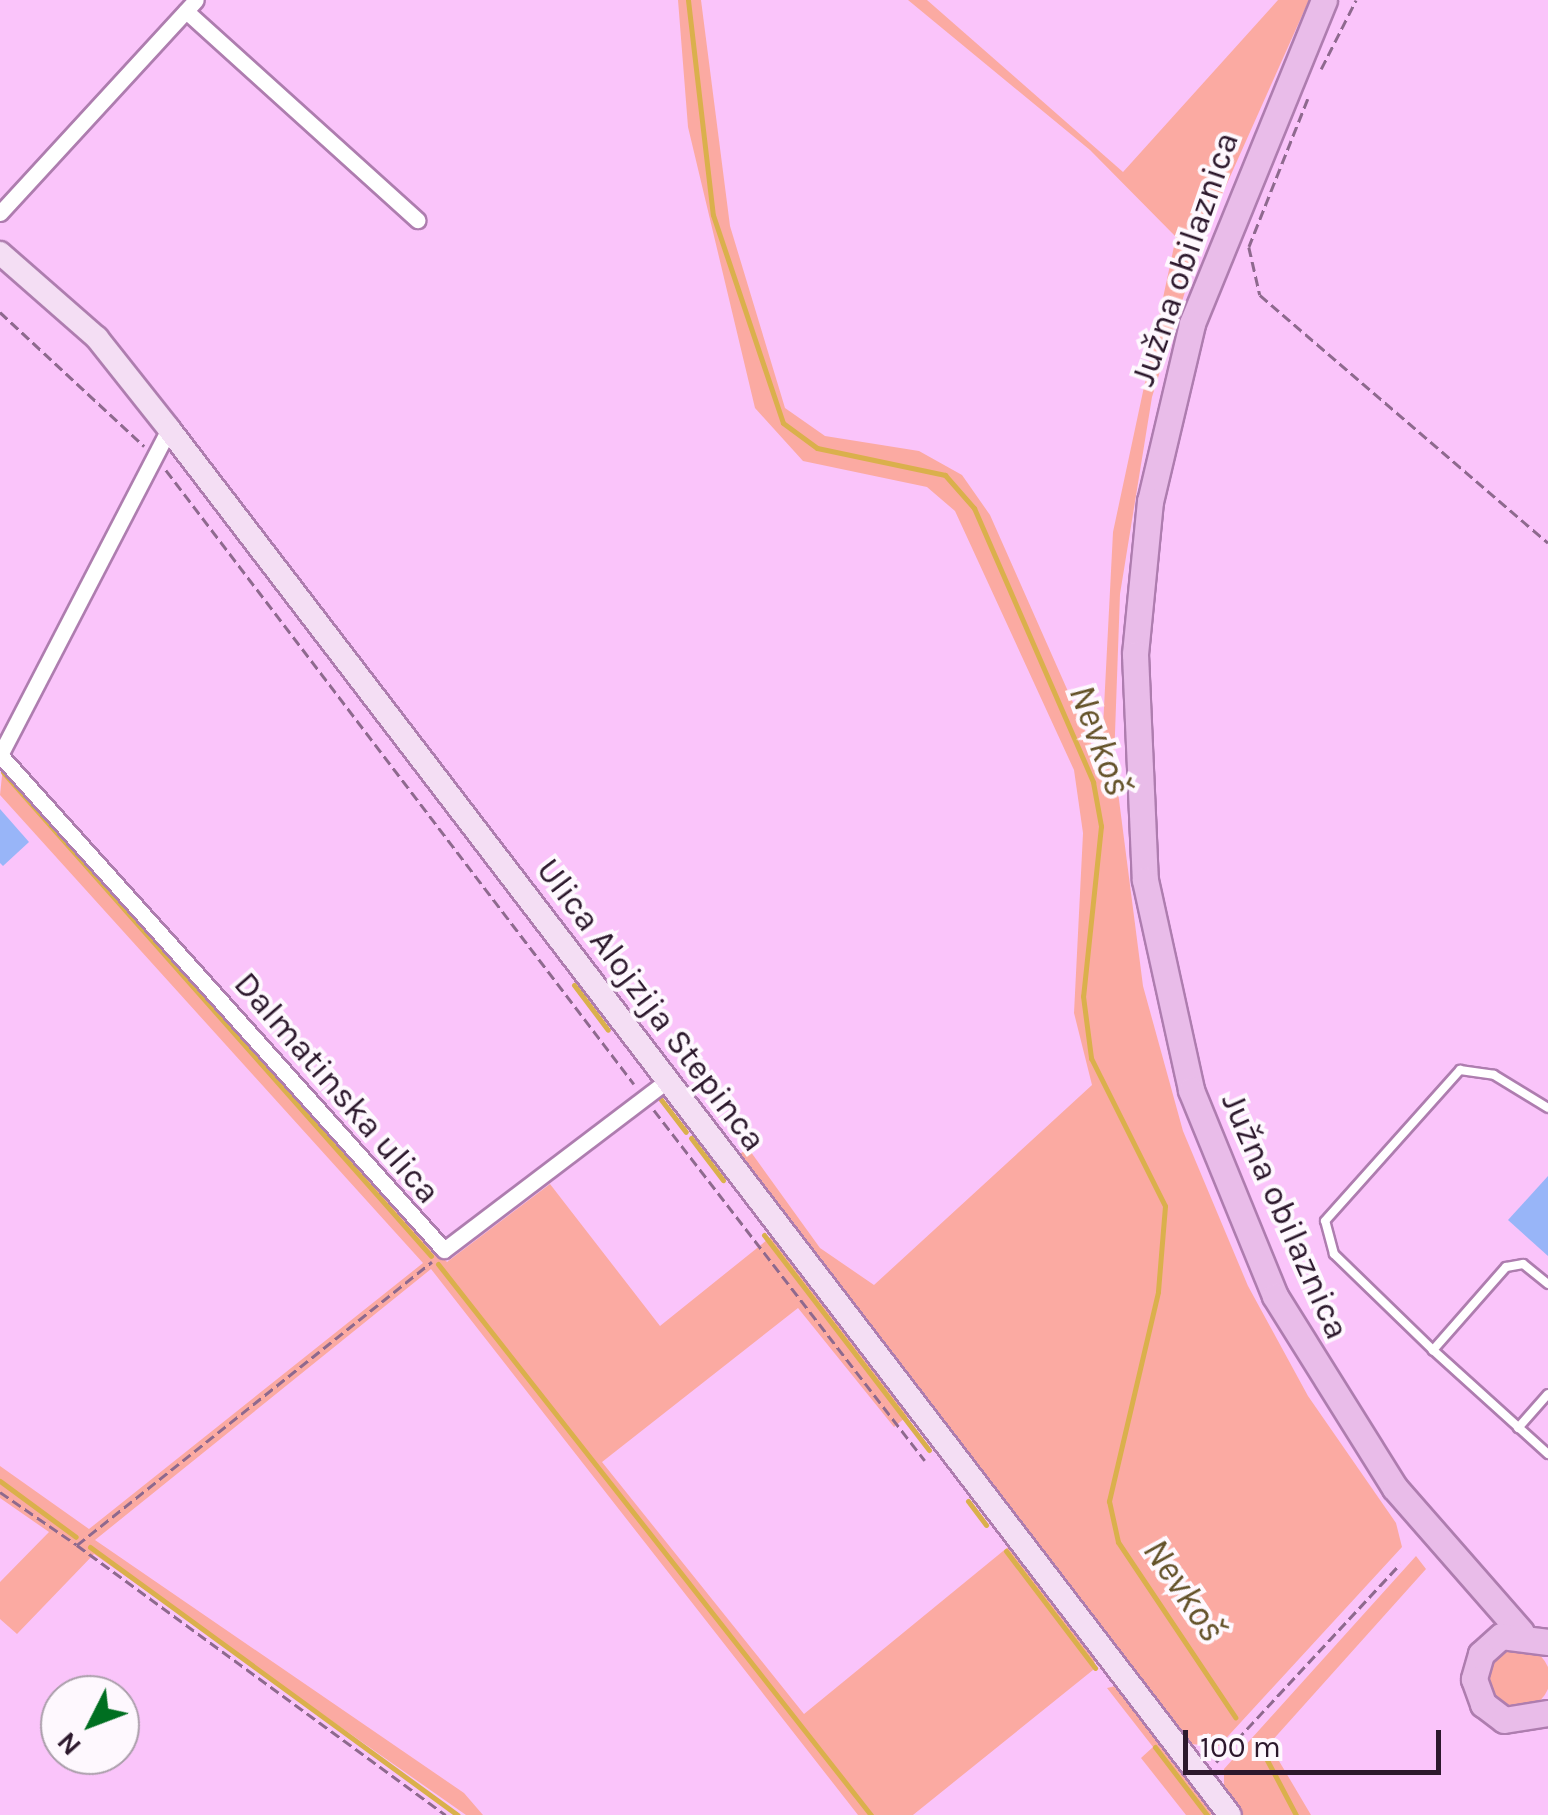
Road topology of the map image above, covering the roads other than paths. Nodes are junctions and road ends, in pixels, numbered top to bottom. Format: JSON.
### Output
{"nodes":[{"id":1,"x":1324,"y":0,"type":"edge"},
{"id":2,"x":191,"y":5,"type":"edge"},
{"id":3,"x":0,"y":214,"type":"edge"},
{"id":4,"x":416,"y":220,"type":"dead end"},
{"id":5,"x":0,"y":252,"type":"edge"},
{"id":6,"x":168,"y":429,"type":"junction"},
{"id":7,"x":0,"y":755,"type":"edge"},
{"id":8,"x":665,"y":1082,"type":"junction"},
{"id":9,"x":1548,"y":1108,"type":"edge"},
{"id":10,"x":1548,"y":1284,"type":"edge"},
{"id":11,"x":1433,"y":1350,"type":"junction"},
{"id":12,"x":1548,"y":1394,"type":"edge"},
{"id":13,"x":1518,"y":1428,"type":"junction"},
{"id":14,"x":1548,"y":1454,"type":"edge"},
{"id":15,"x":1448,"y":1555,"type":"junction"},
{"id":16,"x":1537,"y":1634,"type":"edge"},
{"id":17,"x":1486,"y":1647,"type":"junction"},
{"id":18,"x":1548,"y":1712,"type":"edge"},
{"id":19,"x":1230,"y":1815,"type":"edge"}],
"edges":[{"from":1,"to":15,"type":"main road","name":"Južna obilaznica"},
{"from":2,"to":3,"type":"street"},
{"from":2,"to":4,"type":"street"},
{"from":5,"to":6,"type":"main road","name":"Ulica Alojzija Stepinca"},
{"from":6,"to":7,"type":"street"},
{"from":6,"to":8,"type":"main road","name":"Ulica Alojzija Stepinca"},
{"from":7,"to":8,"type":"street","name":"Dalmatinska ulica"},
{"from":8,"to":19,"type":"main road","name":"Ulica Alojzija Stepinca"},
{"from":9,"to":11,"type":"lane"},
{"from":10,"to":11,"type":"lane"},
{"from":11,"to":13,"type":"lane"},
{"from":12,"to":13,"type":"lane"},
{"from":13,"to":14,"type":"lane"},
{"from":15,"to":16,"type":"main road","name":"Južna obilaznica"},
{"from":15,"to":17,"type":"main road","name":"Južna obilaznica"},
{"from":16,"to":17,"type":"main road"},
{"from":17,"to":18,"type":"main road"}]}
